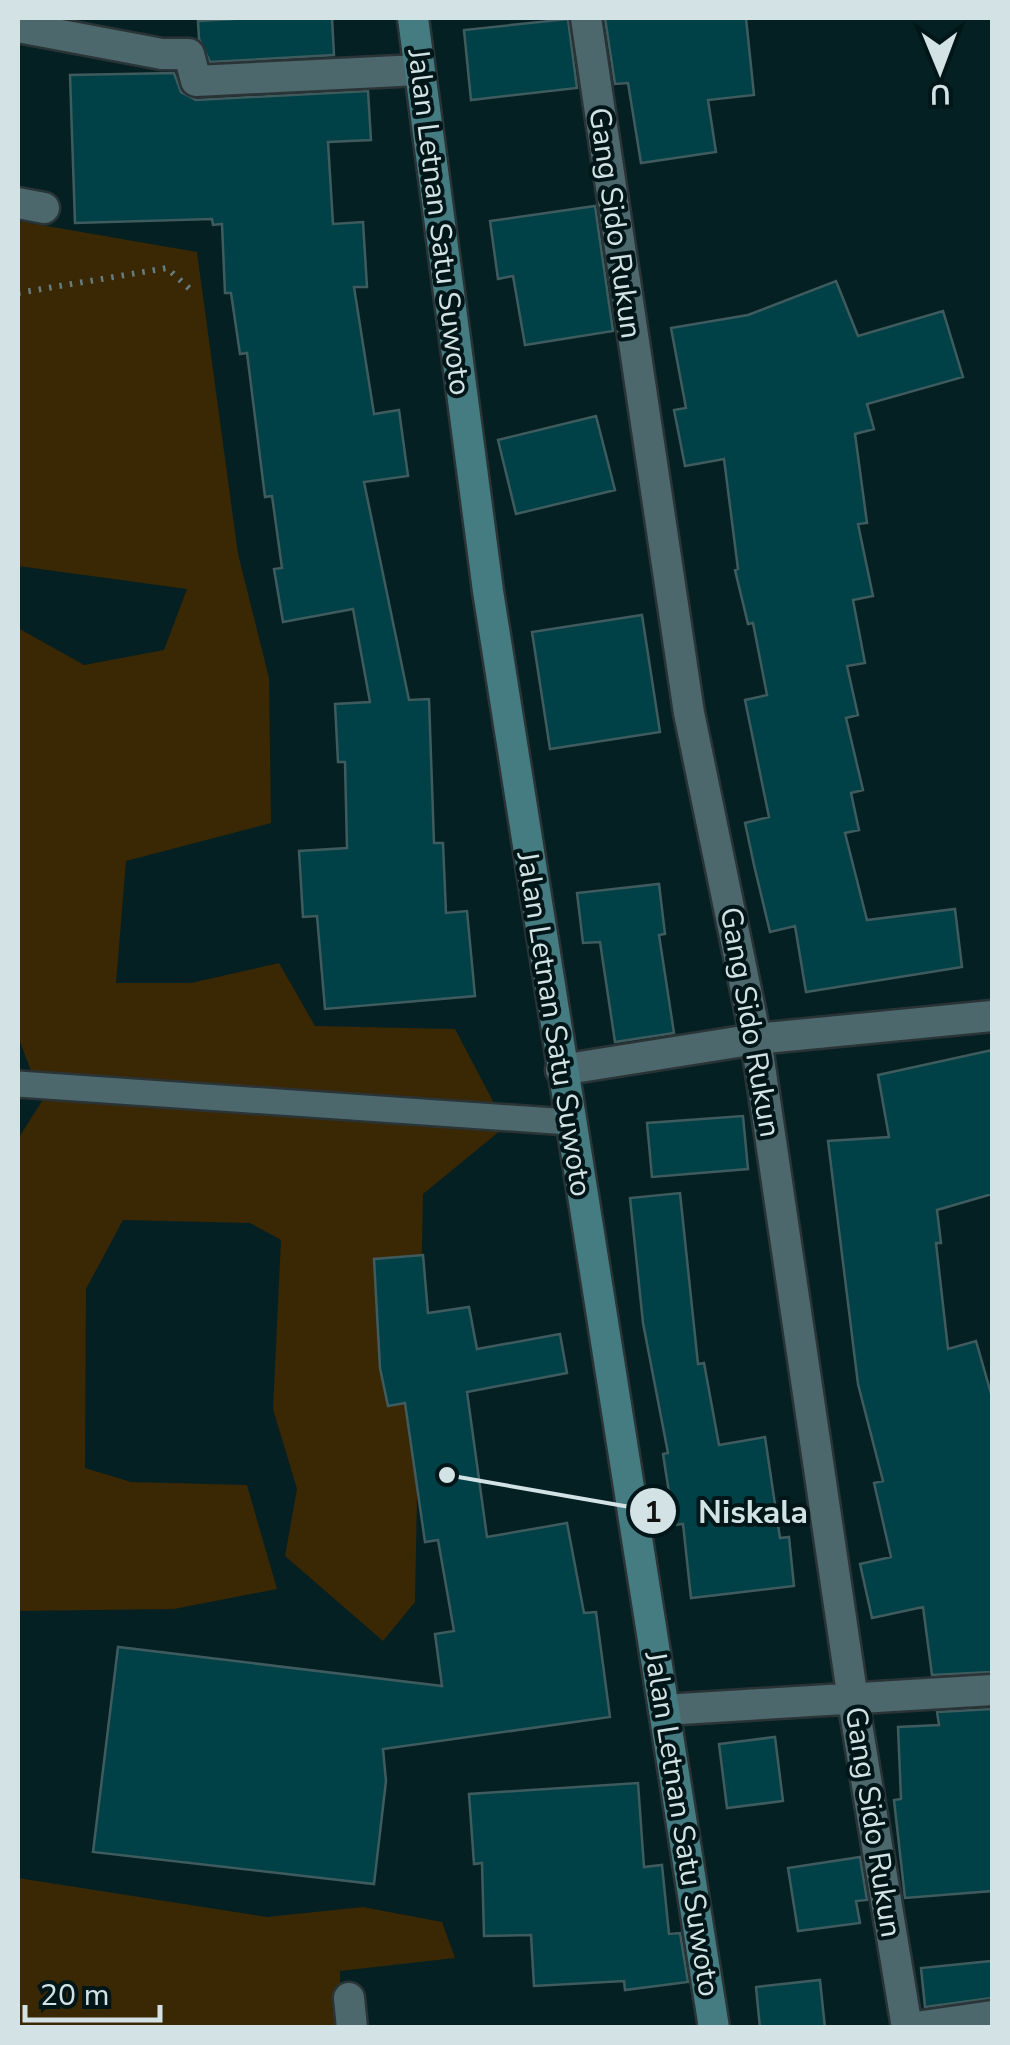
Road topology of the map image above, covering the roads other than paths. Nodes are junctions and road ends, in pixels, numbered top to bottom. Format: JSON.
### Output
{"nodes":[{"id":1,"x":413,"y":18,"type":"edge"},
{"id":2,"x":586,"y":18,"type":"edge"},
{"id":3,"x":18,"y":27,"type":"edge"},
{"id":4,"x":419,"y":70,"type":"junction"},
{"id":5,"x":992,"y":1016,"type":"edge"},
{"id":6,"x":756,"y":1039,"type":"junction"},
{"id":7,"x":560,"y":1070,"type":"junction"},
{"id":8,"x":18,"y":1084,"type":"edge"},
{"id":9,"x":569,"y":1122,"type":"junction"},
{"id":10,"x":992,"y":1690,"type":"edge"},
{"id":11,"x":853,"y":1700,"type":"junction"},
{"id":12,"x":664,"y":1710,"type":"junction"},
{"id":13,"x":992,"y":2016,"type":"edge"},
{"id":14,"x":714,"y":2028,"type":"edge"},
{"id":15,"x":908,"y":2028,"type":"edge"}],
"edges":[{"from":1,"to":4,"type":"main road","name":"Jalan Letnan Satu Suwoto"},
{"from":2,"to":6,"type":"street","name":"Gang Sido Rukun"},
{"from":3,"to":4,"type":"street"},
{"from":4,"to":7,"type":"main road","name":"Jalan Letnan Satu Suwoto"},
{"from":5,"to":6,"type":"street"},
{"from":6,"to":7,"type":"street"},
{"from":6,"to":11,"type":"street","name":"Gang Sido Rukun"},
{"from":7,"to":9,"type":"main road","name":"Jalan Letnan Satu Suwoto"},
{"from":8,"to":9,"type":"lane"},
{"from":9,"to":12,"type":"main road","name":"Jalan Letnan Satu Suwoto"},
{"from":10,"to":11,"type":"street"},
{"from":11,"to":12,"type":"street"},
{"from":11,"to":15,"type":"street","name":"Gang Sido Rukun"},
{"from":12,"to":14,"type":"main road","name":"Jalan Letnan Satu Suwoto"},
{"from":13,"to":15,"type":"street"}]}
